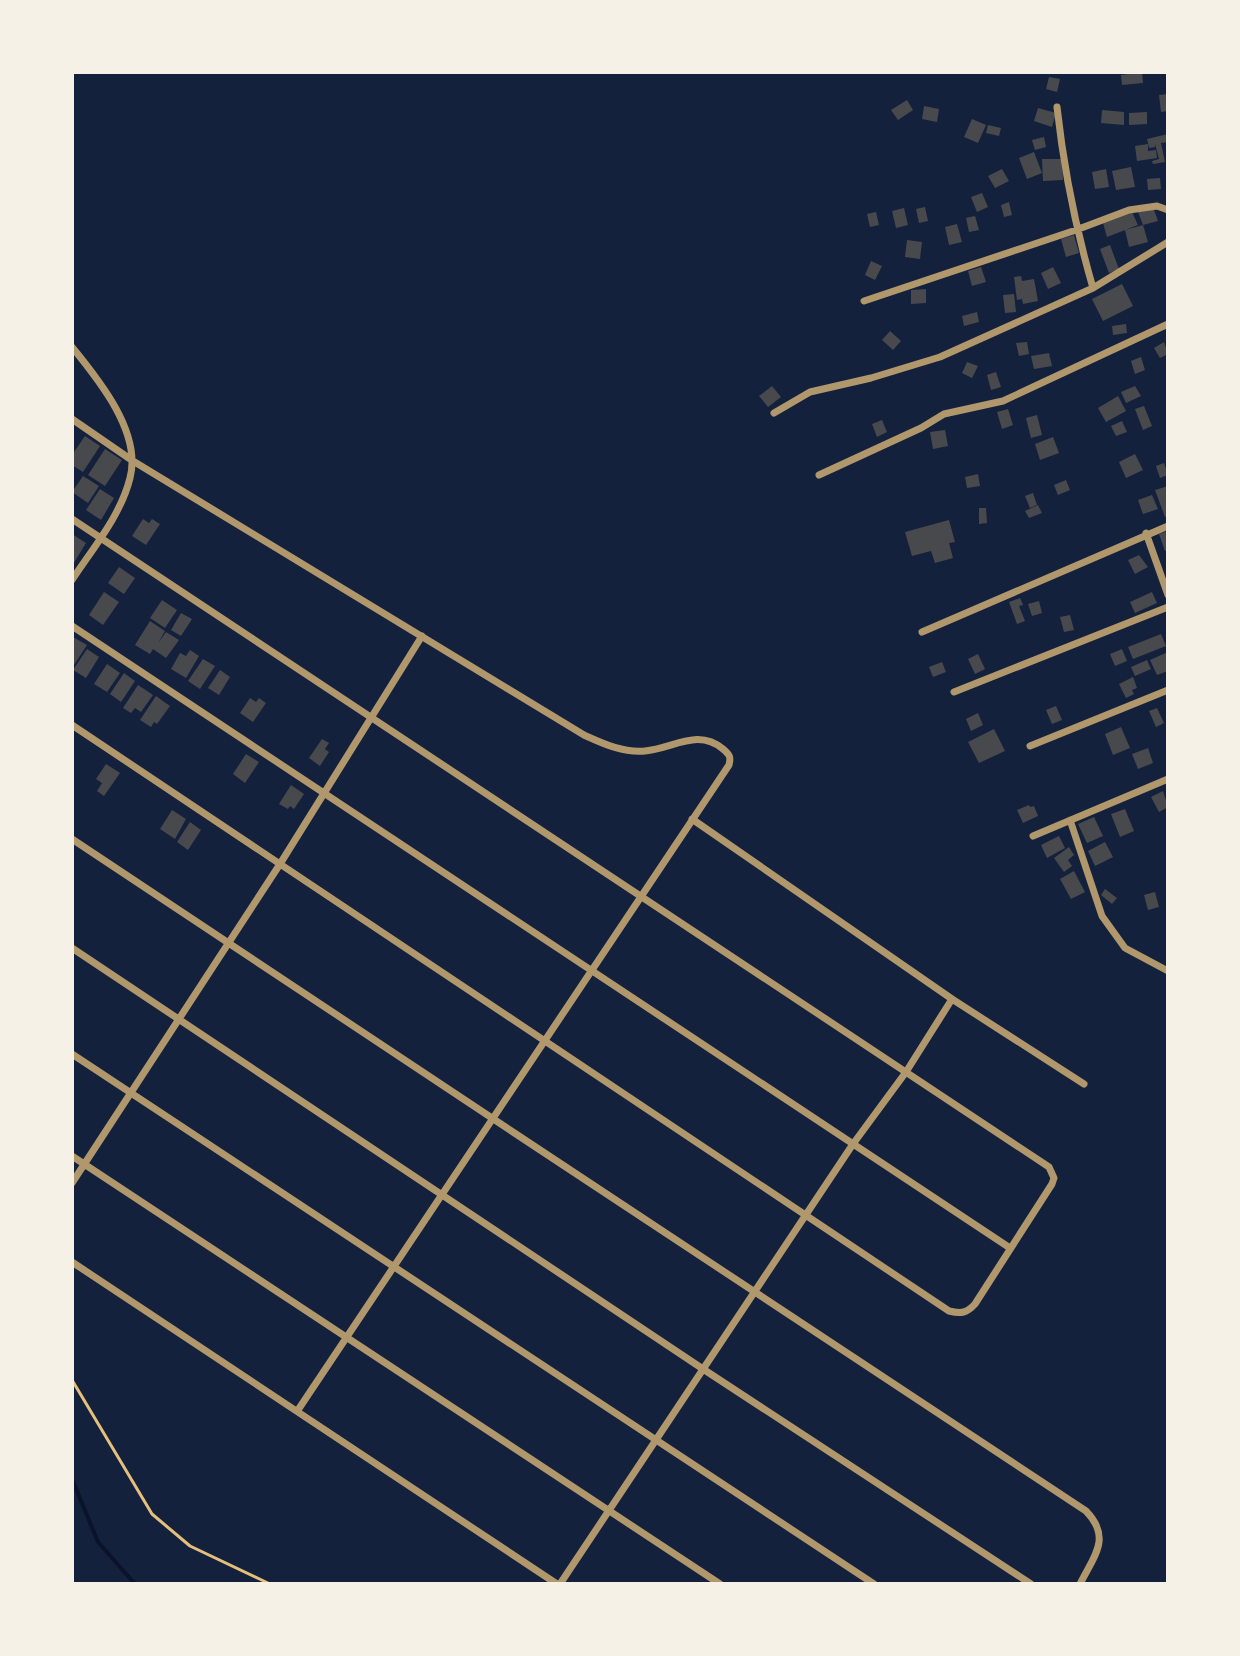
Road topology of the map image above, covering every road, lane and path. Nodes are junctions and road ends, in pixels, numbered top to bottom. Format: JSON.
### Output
{"nodes":[{"id":1,"x":1057,"y":107,"type":"dead end"},
{"id":2,"x":1168,"y":210,"type":"edge"},
{"id":3,"x":1076,"y":230,"type":"junction"},
{"id":4,"x":1168,"y":242,"type":"edge"},
{"id":5,"x":1093,"y":288,"type":"junction"},
{"id":6,"x":864,"y":301,"type":"dead end"},
{"id":7,"x":1168,"y":324,"type":"edge"},
{"id":8,"x":72,"y":347,"type":"edge"},
{"id":9,"x":774,"y":413,"type":"dead end"},
{"id":10,"x":72,"y":419,"type":"edge"},
{"id":11,"x":133,"y":461,"type":"junction"},
{"id":12,"x":819,"y":475,"type":"dead end"},
{"id":13,"x":72,"y":519,"type":"edge"},
{"id":14,"x":1168,"y":526,"type":"edge"},
{"id":15,"x":1146,"y":533,"type":"junction"},
{"id":16,"x":100,"y":538,"type":"junction"},
{"id":17,"x":72,"y":580,"type":"edge"},
{"id":18,"x":1168,"y":595,"type":"edge"},
{"id":19,"x":1168,"y":607,"type":"edge"},
{"id":20,"x":72,"y":626,"type":"edge"},
{"id":21,"x":922,"y":632,"type":"dead end"},
{"id":22,"x":422,"y":636,"type":"junction"},
{"id":23,"x":1168,"y":690,"type":"edge"},
{"id":24,"x":954,"y":692,"type":"dead end"},
{"id":25,"x":372,"y":719,"type":"junction"},
{"id":26,"x":72,"y":725,"type":"edge"},
{"id":27,"x":1030,"y":746,"type":"dead end"},
{"id":28,"x":1168,"y":779,"type":"edge"},
{"id":29,"x":324,"y":793,"type":"junction"},
{"id":30,"x":692,"y":819,"type":"junction"},
{"id":31,"x":1070,"y":820,"type":"junction"},
{"id":32,"x":1033,"y":836,"type":"dead end"},
{"id":33,"x":72,"y":839,"type":"edge"},
{"id":34,"x":280,"y":864,"type":"junction"},
{"id":35,"x":639,"y":897,"type":"junction"},
{"id":36,"x":228,"y":943,"type":"junction"},
{"id":37,"x":72,"y":948,"type":"edge"},
{"id":38,"x":591,"y":970,"type":"junction"},
{"id":39,"x":1168,"y":971,"type":"edge"},
{"id":40,"x":952,"y":999,"type":"junction"},
{"id":41,"x":179,"y":1018,"type":"junction"},
{"id":42,"x":544,"y":1041,"type":"junction"},
{"id":43,"x":72,"y":1054,"type":"edge"},
{"id":44,"x":906,"y":1072,"type":"junction"},
{"id":45,"x":1084,"y":1084,"type":"dead end"},
{"id":46,"x":131,"y":1093,"type":"junction"},
{"id":47,"x":491,"y":1120,"type":"junction"},
{"id":48,"x":853,"y":1144,"type":"junction"},
{"id":49,"x":72,"y":1156,"type":"edge"},
{"id":50,"x":84,"y":1164,"type":"junction"},
{"id":51,"x":72,"y":1183,"type":"edge"},
{"id":52,"x":442,"y":1194,"type":"junction"},
{"id":53,"x":805,"y":1215,"type":"junction"},
{"id":54,"x":1010,"y":1248,"type":"junction"},
{"id":55,"x":72,"y":1262,"type":"edge"},
{"id":56,"x":393,"y":1267,"type":"junction"},
{"id":57,"x":755,"y":1290,"type":"junction"},
{"id":58,"x":346,"y":1337,"type":"junction"},
{"id":59,"x":703,"y":1369,"type":"junction"},
{"id":60,"x":72,"y":1380,"type":"edge"},
{"id":61,"x":298,"y":1410,"type":"junction"},
{"id":62,"x":655,"y":1440,"type":"junction"},
{"id":63,"x":609,"y":1510,"type":"junction"},
{"id":64,"x":270,"y":1584,"type":"edge"},
{"id":65,"x":558,"y":1584,"type":"edge"},
{"id":66,"x":720,"y":1584,"type":"edge"},
{"id":67,"x":874,"y":1584,"type":"edge"},
{"id":68,"x":1031,"y":1584,"type":"edge"},
{"id":69,"x":1080,"y":1584,"type":"edge"}],
"edges":[{"from":1,"to":3,"type":"street"},
{"from":2,"to":3,"type":"street"},
{"from":3,"to":5,"type":"street"},
{"from":3,"to":6,"type":"street"},
{"from":4,"to":5,"type":"street"},
{"from":5,"to":9,"type":"street"},
{"from":7,"to":12,"type":"street"},
{"from":8,"to":11,"type":"street"},
{"from":10,"to":11,"type":"street"},
{"from":11,"to":16,"type":"street"},
{"from":11,"to":22,"type":"street"},
{"from":13,"to":16,"type":"street"},
{"from":14,"to":15,"type":"street"},
{"from":15,"to":18,"type":"street"},
{"from":15,"to":21,"type":"street"},
{"from":16,"to":17,"type":"street"},
{"from":16,"to":25,"type":"street"},
{"from":19,"to":24,"type":"street"},
{"from":20,"to":29,"type":"street"},
{"from":22,"to":25,"type":"street"},
{"from":22,"to":30,"type":"street"},
{"from":23,"to":27,"type":"street"},
{"from":25,"to":29,"type":"street"},
{"from":25,"to":35,"type":"street"},
{"from":26,"to":34,"type":"street"},
{"from":28,"to":31,"type":"street"},
{"from":29,"to":34,"type":"street"},
{"from":29,"to":38,"type":"street"},
{"from":30,"to":35,"type":"street"},
{"from":30,"to":40,"type":"street"},
{"from":31,"to":32,"type":"street"},
{"from":31,"to":39,"type":"street"},
{"from":33,"to":36,"type":"street"},
{"from":34,"to":36,"type":"street"},
{"from":34,"to":42,"type":"street"},
{"from":35,"to":38,"type":"street"},
{"from":35,"to":44,"type":"street"},
{"from":36,"to":41,"type":"street"},
{"from":36,"to":47,"type":"street"},
{"from":37,"to":41,"type":"street"},
{"from":38,"to":42,"type":"street"},
{"from":38,"to":48,"type":"street"},
{"from":40,"to":44,"type":"street"},
{"from":40,"to":45,"type":"street"},
{"from":41,"to":46,"type":"street"},
{"from":41,"to":52,"type":"street"},
{"from":42,"to":47,"type":"street"},
{"from":42,"to":53,"type":"street"},
{"from":43,"to":46,"type":"street"},
{"from":44,"to":48,"type":"street"},
{"from":44,"to":54,"type":"street"},
{"from":46,"to":50,"type":"street"},
{"from":46,"to":56,"type":"street"},
{"from":47,"to":52,"type":"street"},
{"from":47,"to":57,"type":"street"},
{"from":48,"to":53,"type":"street"},
{"from":48,"to":54,"type":"street"},
{"from":49,"to":50,"type":"street"},
{"from":50,"to":51,"type":"street"},
{"from":50,"to":58,"type":"street"},
{"from":52,"to":56,"type":"street"},
{"from":52,"to":59,"type":"street"},
{"from":53,"to":54,"type":"street"},
{"from":53,"to":57,"type":"street"},
{"from":55,"to":61,"type":"street"},
{"from":56,"to":58,"type":"street"},
{"from":56,"to":62,"type":"street"},
{"from":57,"to":59,"type":"street"},
{"from":57,"to":69,"type":"street"},
{"from":58,"to":61,"type":"street"},
{"from":58,"to":63,"type":"street"},
{"from":59,"to":62,"type":"street"},
{"from":59,"to":68,"type":"street"},
{"from":60,"to":64,"type":"path"},
{"from":61,"to":65,"type":"street"},
{"from":62,"to":63,"type":"street"},
{"from":62,"to":67,"type":"street"},
{"from":63,"to":65,"type":"street"},
{"from":63,"to":66,"type":"street"}]}
